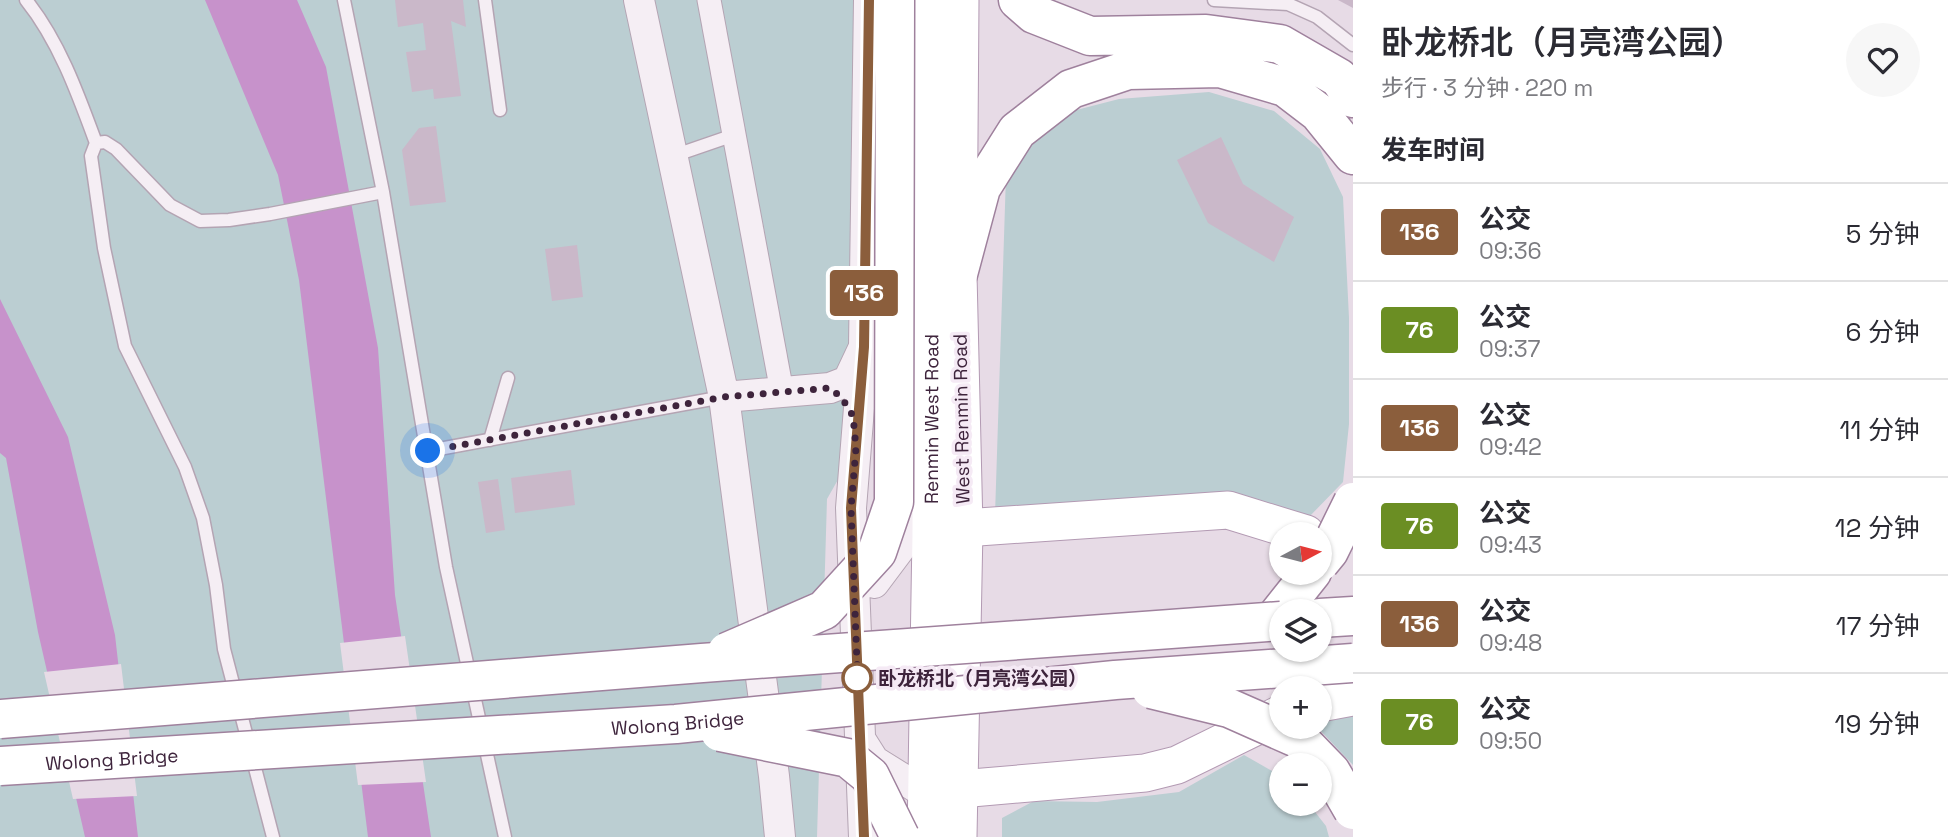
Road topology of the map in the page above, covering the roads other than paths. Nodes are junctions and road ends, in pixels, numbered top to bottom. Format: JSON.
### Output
{"nodes":[{"id":1,"x":26,"y":0,"type":"edge"},
{"id":2,"x":344,"y":0,"type":"edge"},
{"id":3,"x":485,"y":0,"type":"edge"},
{"id":4,"x":639,"y":0,"type":"edge"},
{"id":5,"x":709,"y":0,"type":"edge"},
{"id":6,"x":869,"y":0,"type":"edge"},
{"id":7,"x":895,"y":0,"type":"edge"},
{"id":8,"x":932,"y":0,"type":"edge"},
{"id":9,"x":960,"y":0,"type":"edge"},
{"id":10,"x":1018,"y":0,"type":"edge"},
{"id":11,"x":1214,"y":0,"type":"edge"},
{"id":12,"x":1353,"y":45,"type":"edge"},
{"id":13,"x":1353,"y":98,"type":"edge"},
{"id":14,"x":500,"y":110,"type":"dead end"},
{"id":15,"x":734,"y":135,"type":"junction"},
{"id":16,"x":96,"y":144,"type":"junction"},
{"id":17,"x":1353,"y":155,"type":"edge"},
{"id":18,"x":673,"y":156,"type":"junction"},
{"id":19,"x":383,"y":192,"type":"junction"},
{"id":20,"x":958,"y":274,"type":"junction"},
{"id":21,"x":864,"y":347,"type":"junction"},
{"id":22,"x":508,"y":378,"type":"dead end"},
{"id":23,"x":830,"y":388,"type":"junction"},
{"id":24,"x":782,"y":392,"type":"junction"},
{"id":25,"x":724,"y":397,"type":"junction"},
{"id":26,"x":490,"y":440,"type":"junction"},
{"id":27,"x":856,"y":448,"type":"junction"},
{"id":28,"x":428,"y":451,"type":"junction"},
{"id":29,"x":1353,"y":502,"type":"edge"},
{"id":30,"x":931,"y":508,"type":"junction"},
{"id":31,"x":1269,"y":523,"type":"edge"},
{"id":32,"x":964,"y":528,"type":"junction"},
{"id":33,"x":1332,"y":544,"type":"edge"},
{"id":34,"x":1332,"y":545,"type":"edge"},
{"id":35,"x":1353,"y":552,"type":"edge"},
{"id":36,"x":854,"y":613,"type":"junction"},
{"id":37,"x":1353,"y":616,"type":"edge"},
{"id":38,"x":1332,"y":617,"type":"edge"},
{"id":39,"x":1269,"y":622,"type":"edge"},
{"id":40,"x":702,"y":663,"type":"junction"},
{"id":41,"x":1353,"y":663,"type":"edge"},
{"id":42,"x":1115,"y":680,"type":"junction"},
{"id":43,"x":1353,"y":697,"type":"edge"},
{"id":44,"x":1332,"y":701,"type":"edge"},
{"id":45,"x":0,"y":719,"type":"edge"},
{"id":46,"x":1269,"y":720,"type":"edge"},
{"id":47,"x":676,"y":724,"type":"junction"},
{"id":48,"x":860,"y":738,"type":"junction"},
{"id":49,"x":0,"y":766,"type":"edge"},
{"id":50,"x":943,"y":791,"type":"junction"},
{"id":51,"x":1353,"y":810,"type":"edge"},
{"id":52,"x":273,"y":837,"type":"edge"},
{"id":53,"x":505,"y":837,"type":"edge"},
{"id":54,"x":780,"y":837,"type":"edge"},
{"id":55,"x":864,"y":837,"type":"edge"},
{"id":56,"x":900,"y":837,"type":"edge"},
{"id":57,"x":926,"y":837,"type":"edge"},
{"id":58,"x":958,"y":837,"type":"edge"}],
"edges":[{"from":1,"to":16,"type":"lane"},
{"from":2,"to":19,"type":"lane"},
{"from":3,"to":14,"type":"lane"},
{"from":4,"to":18,"type":"street"},
{"from":5,"to":15,"type":"street"},
{"from":6,"to":21,"type":"street"},
{"from":7,"to":40,"type":"highway","bridge":true},
{"from":8,"to":30,"type":"main road","name":"Renmin West Road"},
{"from":9,"to":20,"type":"main road","name":"West Renmin Road"},
{"from":10,"to":13,"type":"highway"},
{"from":11,"to":12,"type":"lane"},
{"from":15,"to":18,"type":"lane"},
{"from":15,"to":24,"type":"street"},
{"from":16,"to":19,"type":"lane"},
{"from":16,"to":52,"type":"lane"},
{"from":17,"to":20,"type":"highway"},
{"from":18,"to":25,"type":"street"},
{"from":19,"to":28,"type":"lane"},
{"from":20,"to":32,"type":"main road","name":"West Renmin Road"},
{"from":21,"to":23,"type":"street"},
{"from":21,"to":27,"type":"street"},
{"from":22,"to":26,"type":"lane"},
{"from":23,"to":24,"type":"street"},
{"from":23,"to":27,"type":"street"},
{"from":24,"to":25,"type":"street"},
{"from":25,"to":26,"type":"lane"},
{"from":25,"to":54,"type":"street"},
{"from":26,"to":28,"type":"lane"},
{"from":27,"to":36,"type":"street"},
{"from":28,"to":53,"type":"lane"},
{"from":29,"to":34,"type":"highway","bridge":true},
{"from":30,"to":36,"type":"street"},
{"from":30,"to":50,"type":"main road","name":"Renmin West Road"},
{"from":31,"to":32,"type":"main road"},
{"from":32,"to":50,"type":"main road","name":"West Renmin Road"},
{"from":33,"to":35,"type":"main road"},
{"from":36,"to":48,"type":"street"},
{"from":37,"to":38,"type":"highway"},
{"from":39,"to":40,"type":"highway","bridge":true},
{"from":40,"to":45,"type":"highway","bridge":true},
{"from":41,"to":42,"type":"highway","name":"Wolong Bridge","bridge":true},
{"from":42,"to":47,"type":"highway","name":"Wolong Bridge","bridge":true},
{"from":42,"to":51,"type":"highway","bridge":true},
{"from":43,"to":44,"type":"main road"},
{"from":46,"to":50,"type":"main road"},
{"from":47,"to":49,"type":"highway","name":"Wolong Bridge","bridge":true},
{"from":47,"to":56,"type":"highway","bridge":true},
{"from":48,"to":50,"type":"street"},
{"from":48,"to":55,"type":"street"},
{"from":50,"to":57,"type":"main road","name":"Renmin West Road"},
{"from":50,"to":58,"type":"main road","name":"West Renmin Road"}]}
